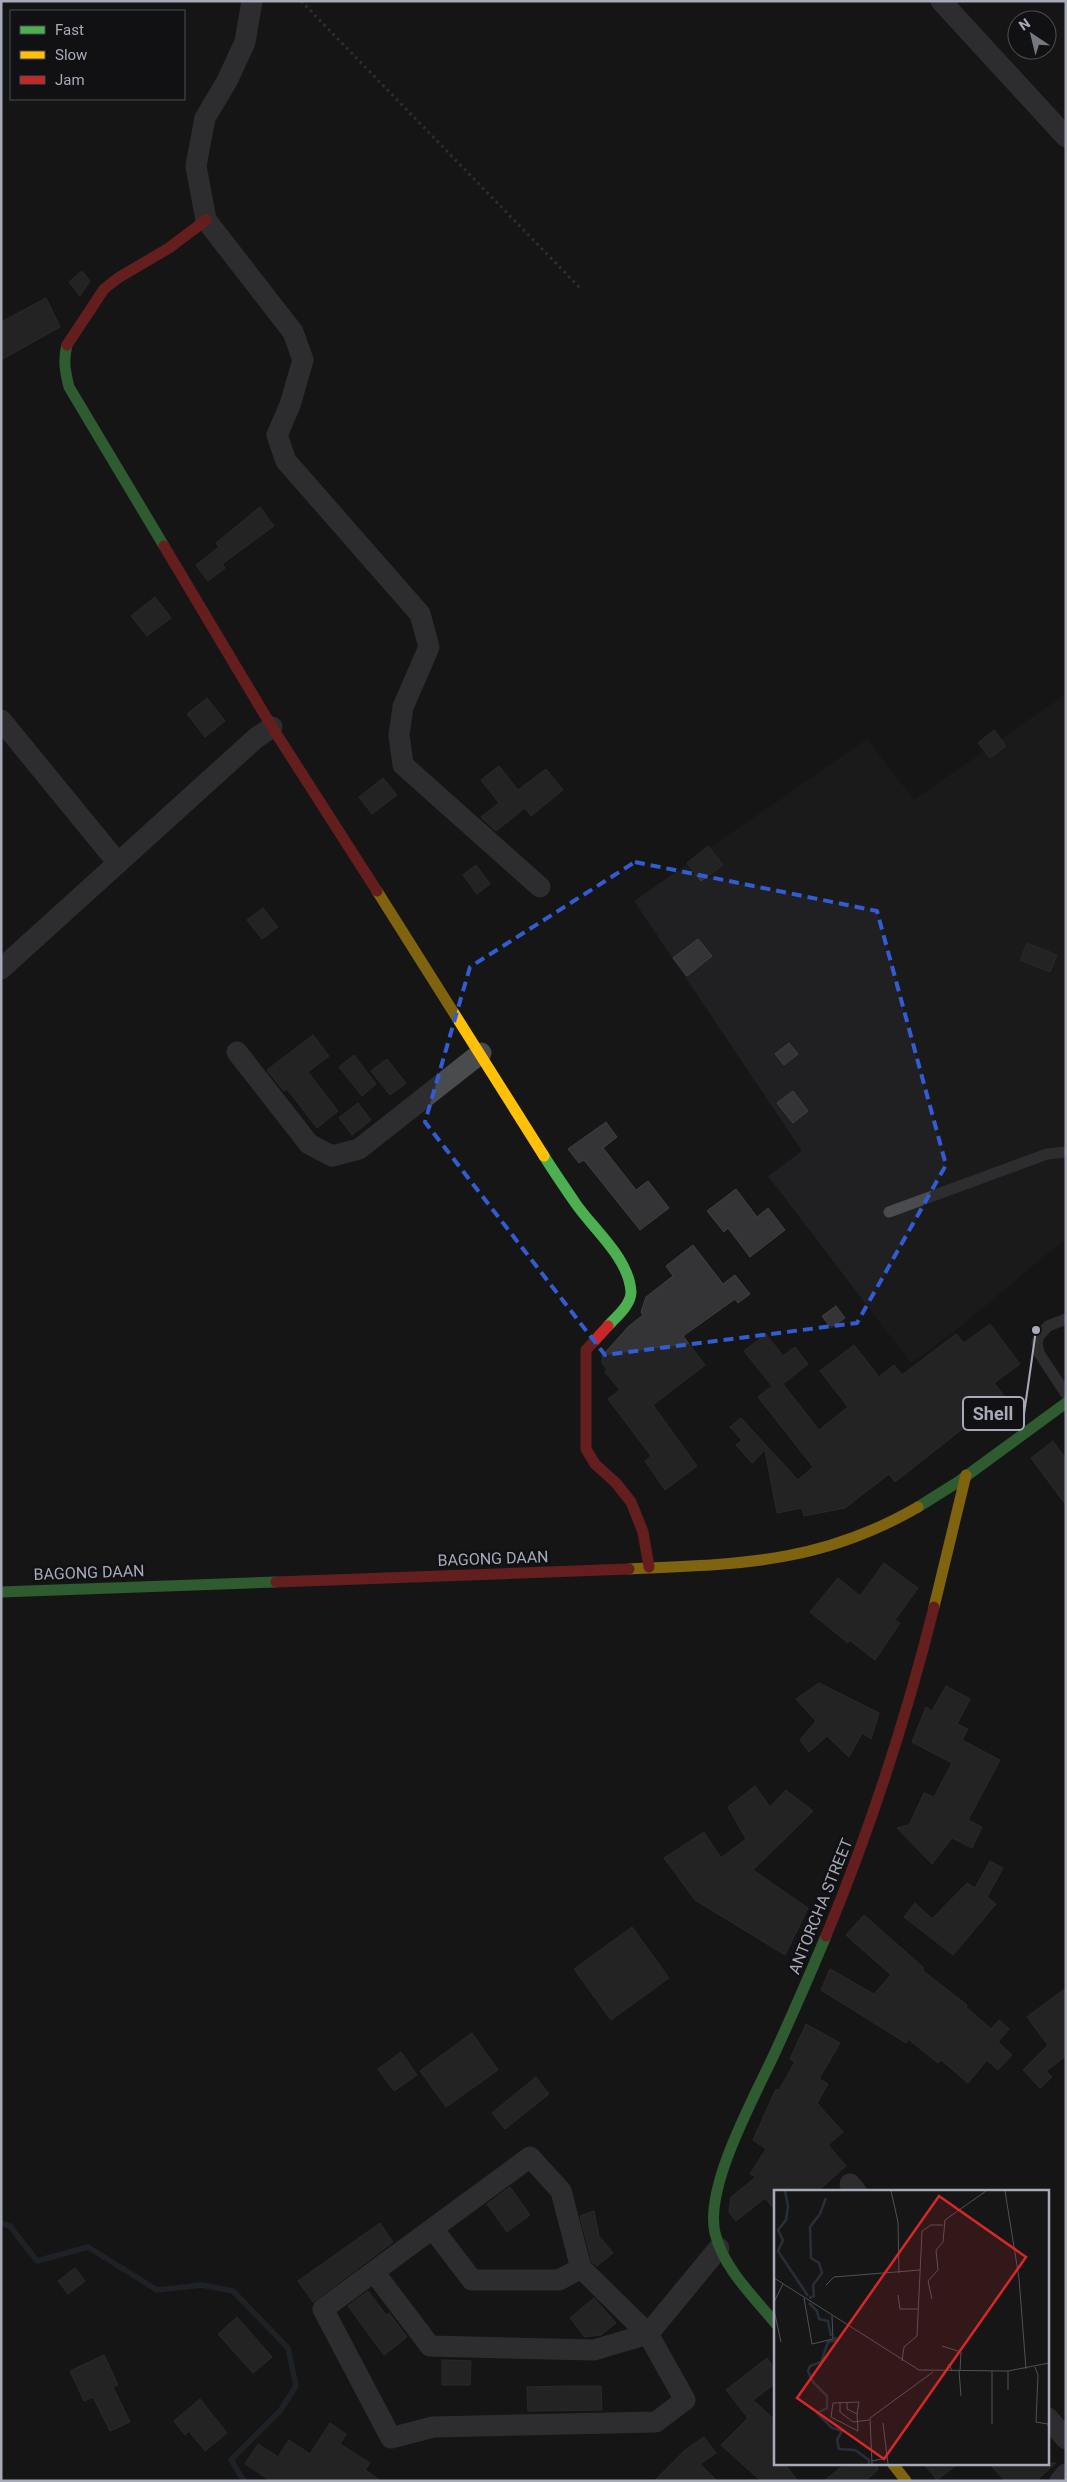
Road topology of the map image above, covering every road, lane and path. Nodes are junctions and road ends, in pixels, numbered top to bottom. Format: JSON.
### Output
{"nodes":[{"id":1,"x":252,"y":1,"type":"edge"},
{"id":2,"x":301,"y":1,"type":"edge"},
{"id":3,"x":941,"y":1,"type":"edge"},
{"id":4,"x":1066,"y":137,"type":"edge"},
{"id":5,"x":206,"y":220,"type":"junction"},
{"id":6,"x":580,"y":288,"type":"dead end"},
{"id":7,"x":1,"y":720,"type":"edge"},
{"id":8,"x":272,"y":726,"type":"junction"},
{"id":9,"x":118,"y":863,"type":"junction"},
{"id":10,"x":540,"y":887,"type":"dead end"},
{"id":11,"x":1,"y":969,"type":"edge"},
{"id":12,"x":237,"y":1052,"type":"dead end"},
{"id":13,"x":481,"y":1053,"type":"junction"},
{"id":14,"x":1066,"y":1152,"type":"edge"},
{"id":15,"x":889,"y":1212,"type":"dead end"},
{"id":16,"x":1066,"y":1319,"type":"edge"},
{"id":17,"x":1066,"y":1394,"type":"edge"},
{"id":18,"x":1066,"y":1403,"type":"edge"},
{"id":19,"x":966,"y":1475,"type":"junction"},
{"id":20,"x":649,"y":1567,"type":"junction"},
{"id":21,"x":1,"y":1592,"type":"edge"},
{"id":22,"x":433,"y":2229,"type":"junction"},
{"id":23,"x":718,"y":2248,"type":"junction"},
{"id":24,"x":581,"y":2268,"type":"junction"},
{"id":25,"x":374,"y":2272,"type":"junction"},
{"id":26,"x":774,"y":2321,"type":"edge"},
{"id":27,"x":648,"y":2334,"type":"junction"},
{"id":28,"x":1050,"y":2420,"type":"edge"},
{"id":29,"x":1066,"y":2439,"type":"edge"},
{"id":30,"x":893,"y":2464,"type":"edge"},
{"id":31,"x":1066,"y":2474,"type":"edge"},
{"id":32,"x":906,"y":2481,"type":"edge"},
{"id":33,"x":1060,"y":2481,"type":"edge"}],
"edges":[{"from":1,"to":5,"type":"street"},
{"from":2,"to":6,"type":"path"},
{"from":3,"to":4,"type":"street"},
{"from":5,"to":8,"type":"main road"},
{"from":5,"to":10,"type":"street"},
{"from":7,"to":9,"type":"street"},
{"from":8,"to":9,"type":"street"},
{"from":8,"to":13,"type":"main road"},
{"from":9,"to":11,"type":"street"},
{"from":12,"to":13,"type":"street"},
{"from":13,"to":20,"type":"main road"},
{"from":14,"to":15,"type":"lane"},
{"from":16,"to":17,"type":"lane"},
{"from":18,"to":19,"type":"main road","name":"BAGONG DAAN"},
{"from":19,"to":20,"type":"main road","name":"BAGONG DAAN"},
{"from":19,"to":23,"type":"main road","name":"ANTORCHA STREET"},
{"from":20,"to":21,"type":"main road","name":"BAGONG DAAN"},
{"from":22,"to":24,"type":"street"},
{"from":22,"to":24,"type":"street"},
{"from":22,"to":25,"type":"street"},
{"from":23,"to":26,"type":"main road","name":"ANTORCHA STREET"},
{"from":23,"to":27,"type":"street"},
{"from":24,"to":27,"type":"street"},
{"from":25,"to":27,"type":"street"},
{"from":25,"to":27,"type":"street"},
{"from":28,"to":29,"type":"street"},
{"from":30,"to":32,"type":"main road"},
{"from":31,"to":33,"type":"street"}]}
